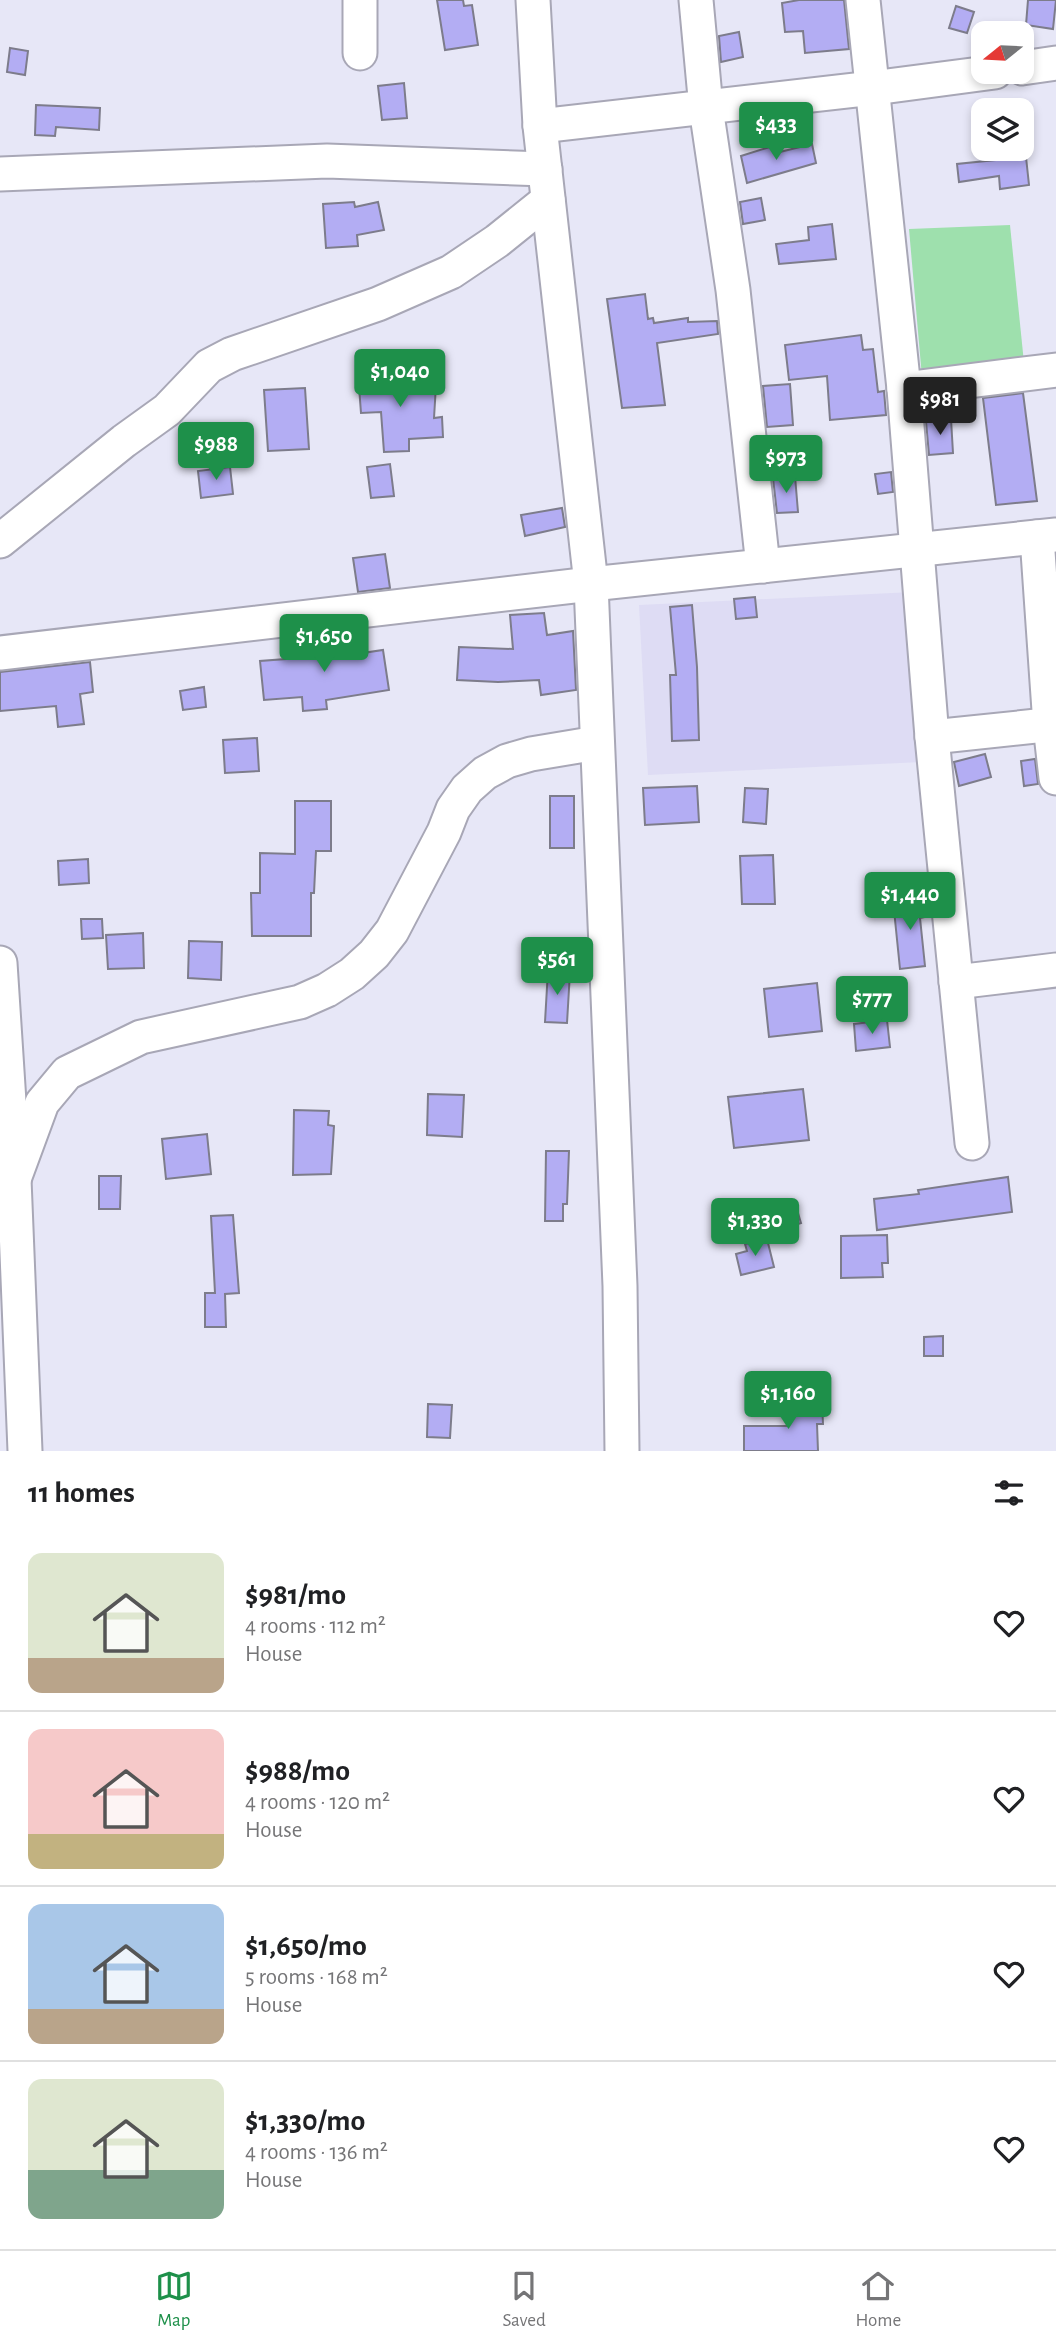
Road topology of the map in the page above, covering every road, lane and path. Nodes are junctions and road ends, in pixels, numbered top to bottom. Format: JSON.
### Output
{"nodes":[{"id":1,"x":360,"y":0,"type":"edge"},
{"id":2,"x":533,"y":0,"type":"edge"},
{"id":3,"x":696,"y":0,"type":"edge"},
{"id":4,"x":863,"y":0,"type":"edge"},
{"id":5,"x":360,"y":53,"type":"dead end"},
{"id":6,"x":1056,"y":64,"type":"edge"},
{"id":7,"x":1034,"y":67,"type":"edge"},
{"id":8,"x":971,"y":75,"type":"edge"},
{"id":9,"x":873,"y":88,"type":"junction"},
{"id":10,"x":706,"y":108,"type":"junction"},
{"id":11,"x":540,"y":126,"type":"junction"},
{"id":12,"x":0,"y":174,"type":"edge"},
{"id":13,"x":546,"y":185,"type":"junction"},
{"id":14,"x":1056,"y":370,"type":"edge"},
{"id":15,"x":904,"y":389,"type":"junction"},
{"id":16,"x":1046,"y":536,"type":"edge"},
{"id":17,"x":0,"y":541,"type":"edge"},
{"id":18,"x":915,"y":550,"type":"junction"},
{"id":19,"x":763,"y":566,"type":"junction"},
{"id":20,"x":591,"y":584,"type":"junction"},
{"id":21,"x":0,"y":653,"type":"edge"},
{"id":22,"x":1053,"y":724,"type":"edge"},
{"id":23,"x":932,"y":737,"type":"junction"},
{"id":24,"x":597,"y":743,"type":"junction"},
{"id":25,"x":1056,"y":778,"type":"edge"},
{"id":26,"x":0,"y":963,"type":"edge"},
{"id":27,"x":1056,"y":970,"type":"edge"},
{"id":28,"x":956,"y":982,"type":"junction"},
{"id":29,"x":972,"y":1143,"type":"dead end"},
{"id":30,"x":7,"y":1188,"type":"edge"},
{"id":31,"x":25,"y":1451,"type":"edge"},
{"id":32,"x":622,"y":1451,"type":"edge"}],
"edges":[{"from":1,"to":5,"type":"street"},
{"from":2,"to":11,"type":"street"},
{"from":3,"to":10,"type":"street"},
{"from":4,"to":9,"type":"street"},
{"from":6,"to":7,"type":"street"},
{"from":8,"to":9,"type":"street"},
{"from":9,"to":10,"type":"street"},
{"from":9,"to":15,"type":"street"},
{"from":10,"to":11,"type":"street"},
{"from":10,"to":19,"type":"street"},
{"from":11,"to":13,"type":"street"},
{"from":12,"to":13,"type":"street"},
{"from":13,"to":17,"type":"street"},
{"from":13,"to":20,"type":"street"},
{"from":14,"to":15,"type":"street"},
{"from":15,"to":18,"type":"street"},
{"from":16,"to":18,"type":"street"},
{"from":16,"to":22,"type":"street"},
{"from":18,"to":19,"type":"street"},
{"from":18,"to":23,"type":"street"},
{"from":19,"to":20,"type":"street"},
{"from":20,"to":21,"type":"street"},
{"from":20,"to":24,"type":"street"},
{"from":22,"to":23,"type":"street"},
{"from":22,"to":25,"type":"street"},
{"from":23,"to":28,"type":"street"},
{"from":24,"to":30,"type":"street"},
{"from":24,"to":32,"type":"street"},
{"from":26,"to":30,"type":"street"},
{"from":27,"to":28,"type":"street"},
{"from":28,"to":29,"type":"street"},
{"from":30,"to":31,"type":"street"}]}
